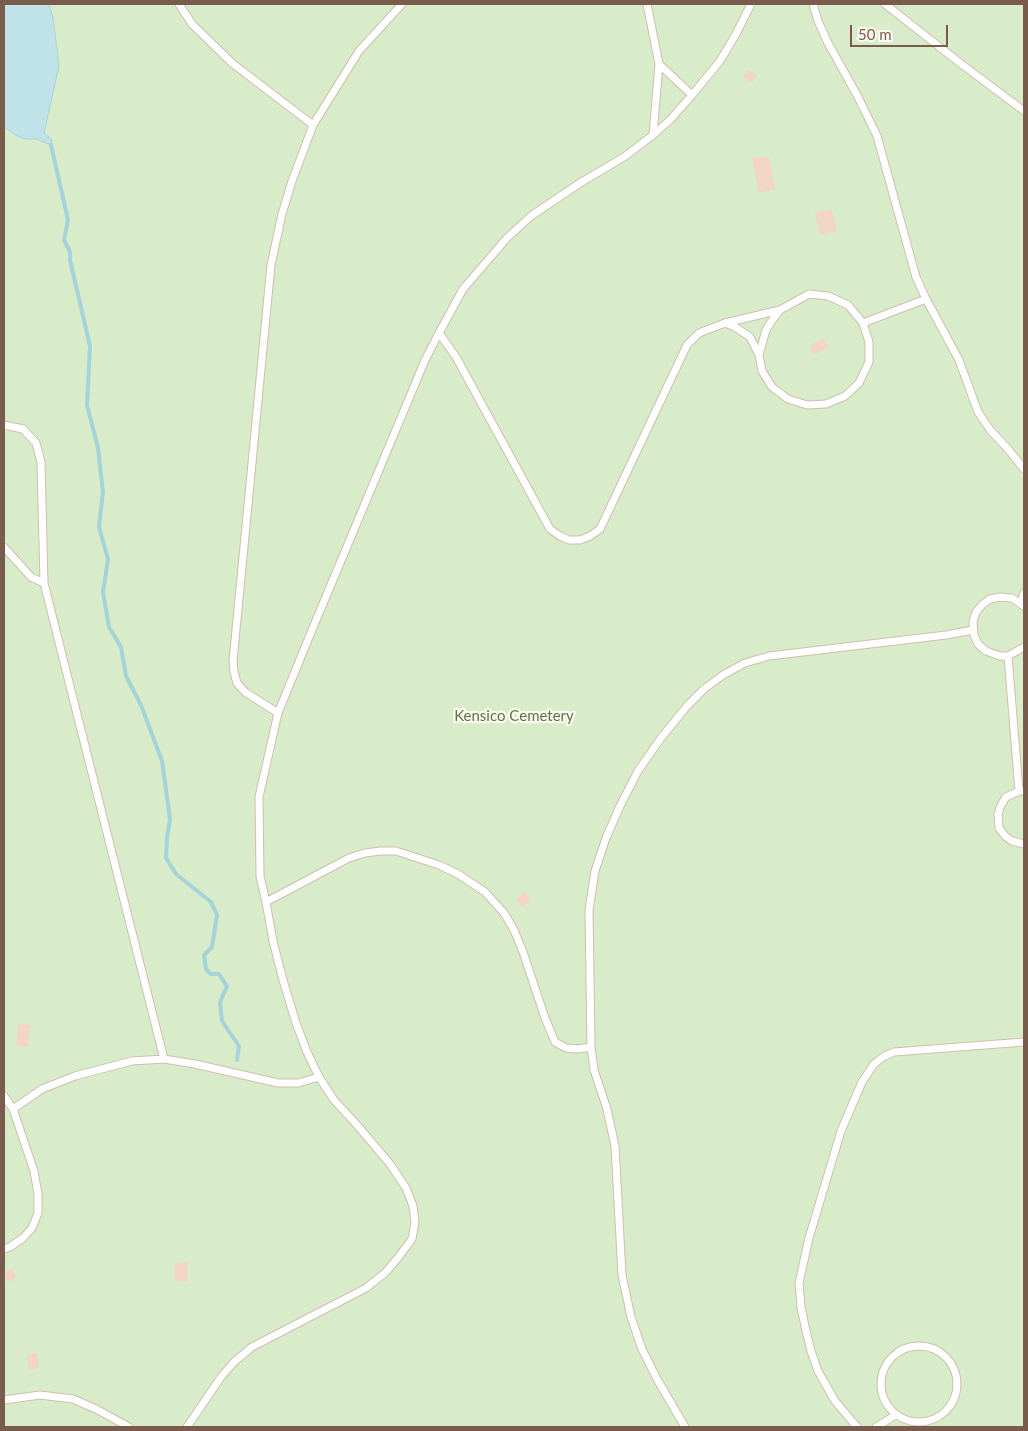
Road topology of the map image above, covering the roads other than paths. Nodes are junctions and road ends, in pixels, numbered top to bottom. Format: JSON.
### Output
{"nodes":[{"id":1,"x":179,"y":4,"type":"edge"},
{"id":2,"x":402,"y":4,"type":"edge"},
{"id":3,"x":647,"y":4,"type":"edge"},
{"id":4,"x":750,"y":4,"type":"edge"},
{"id":5,"x":813,"y":4,"type":"edge"},
{"id":6,"x":885,"y":4,"type":"edge"},
{"id":7,"x":659,"y":64,"type":"junction"},
{"id":8,"x":692,"y":94,"type":"junction"},
{"id":9,"x":1024,"y":111,"type":"edge"},
{"id":10,"x":313,"y":125,"type":"junction"},
{"id":11,"x":654,"y":135,"type":"junction"},
{"id":12,"x":926,"y":299,"type":"junction"},
{"id":13,"x":780,"y":310,"type":"junction"},
{"id":14,"x":863,"y":322,"type":"junction"},
{"id":15,"x":725,"y":324,"type":"junction"},
{"id":16,"x":439,"y":333,"type":"junction"},
{"id":17,"x":759,"y":355,"type":"junction"},
{"id":18,"x":4,"y":425,"type":"edge"},
{"id":19,"x":1024,"y":469,"type":"edge"},
{"id":20,"x":4,"y":547,"type":"edge"},
{"id":21,"x":44,"y":583,"type":"junction"},
{"id":22,"x":1024,"y":592,"type":"edge"},
{"id":23,"x":1023,"y":605,"type":"edge"},
{"id":24,"x":974,"y":630,"type":"junction"},
{"id":25,"x":1024,"y":646,"type":"edge"},
{"id":26,"x":1008,"y":656,"type":"junction"},
{"id":27,"x":278,"y":712,"type":"junction"},
{"id":28,"x":1022,"y":791,"type":"edge"},
{"id":29,"x":1024,"y":844,"type":"edge"},
{"id":30,"x":266,"y":902,"type":"junction"},
{"id":31,"x":1024,"y":1042,"type":"edge"},
{"id":32,"x":591,"y":1047,"type":"junction"},
{"id":33,"x":164,"y":1059,"type":"junction"},
{"id":34,"x":319,"y":1076,"type":"junction"},
{"id":35,"x":4,"y":1096,"type":"edge"},
{"id":36,"x":13,"y":1108,"type":"junction"},
{"id":37,"x":4,"y":1249,"type":"edge"},
{"id":38,"x":4,"y":1400,"type":"edge"},
{"id":39,"x":896,"y":1415,"type":"junction"},
{"id":40,"x":129,"y":1427,"type":"edge"},
{"id":41,"x":187,"y":1427,"type":"edge"},
{"id":42,"x":685,"y":1427,"type":"edge"},
{"id":43,"x":857,"y":1427,"type":"edge"},
{"id":44,"x":876,"y":1427,"type":"edge"}],
"edges":[{"from":1,"to":10,"type":"lane"},
{"from":2,"to":10,"type":"lane"},
{"from":3,"to":7,"type":"lane"},
{"from":4,"to":8,"type":"lane"},
{"from":5,"to":12,"type":"lane"},
{"from":6,"to":9,"type":"lane"},
{"from":7,"to":8,"type":"lane"},
{"from":7,"to":11,"type":"lane"},
{"from":8,"to":11,"type":"lane"},
{"from":10,"to":27,"type":"lane"},
{"from":11,"to":16,"type":"lane"},
{"from":12,"to":14,"type":"lane"},
{"from":12,"to":19,"type":"lane"},
{"from":13,"to":14,"type":"lane"},
{"from":13,"to":15,"type":"lane"},
{"from":13,"to":17,"type":"lane"},
{"from":14,"to":17,"type":"lane"},
{"from":15,"to":16,"type":"lane"},
{"from":15,"to":17,"type":"lane"},
{"from":16,"to":27,"type":"lane"},
{"from":18,"to":21,"type":"lane"},
{"from":20,"to":21,"type":"lane"},
{"from":21,"to":33,"type":"lane"},
{"from":22,"to":23,"type":"lane"},
{"from":23,"to":24,"type":"lane"},
{"from":24,"to":26,"type":"lane"},
{"from":24,"to":32,"type":"lane"},
{"from":25,"to":26,"type":"lane"},
{"from":26,"to":28,"type":"lane"},
{"from":27,"to":30,"type":"lane"},
{"from":28,"to":29,"type":"lane"},
{"from":30,"to":32,"type":"lane"},
{"from":30,"to":34,"type":"lane"},
{"from":31,"to":43,"type":"lane"},
{"from":32,"to":42,"type":"lane"},
{"from":33,"to":34,"type":"lane"},
{"from":33,"to":36,"type":"lane"},
{"from":34,"to":41,"type":"lane"},
{"from":35,"to":36,"type":"lane"},
{"from":36,"to":37,"type":"lane"},
{"from":38,"to":40,"type":"lane"},
{"from":39,"to":39,"type":"lane"},
{"from":39,"to":44,"type":"lane"}]}
